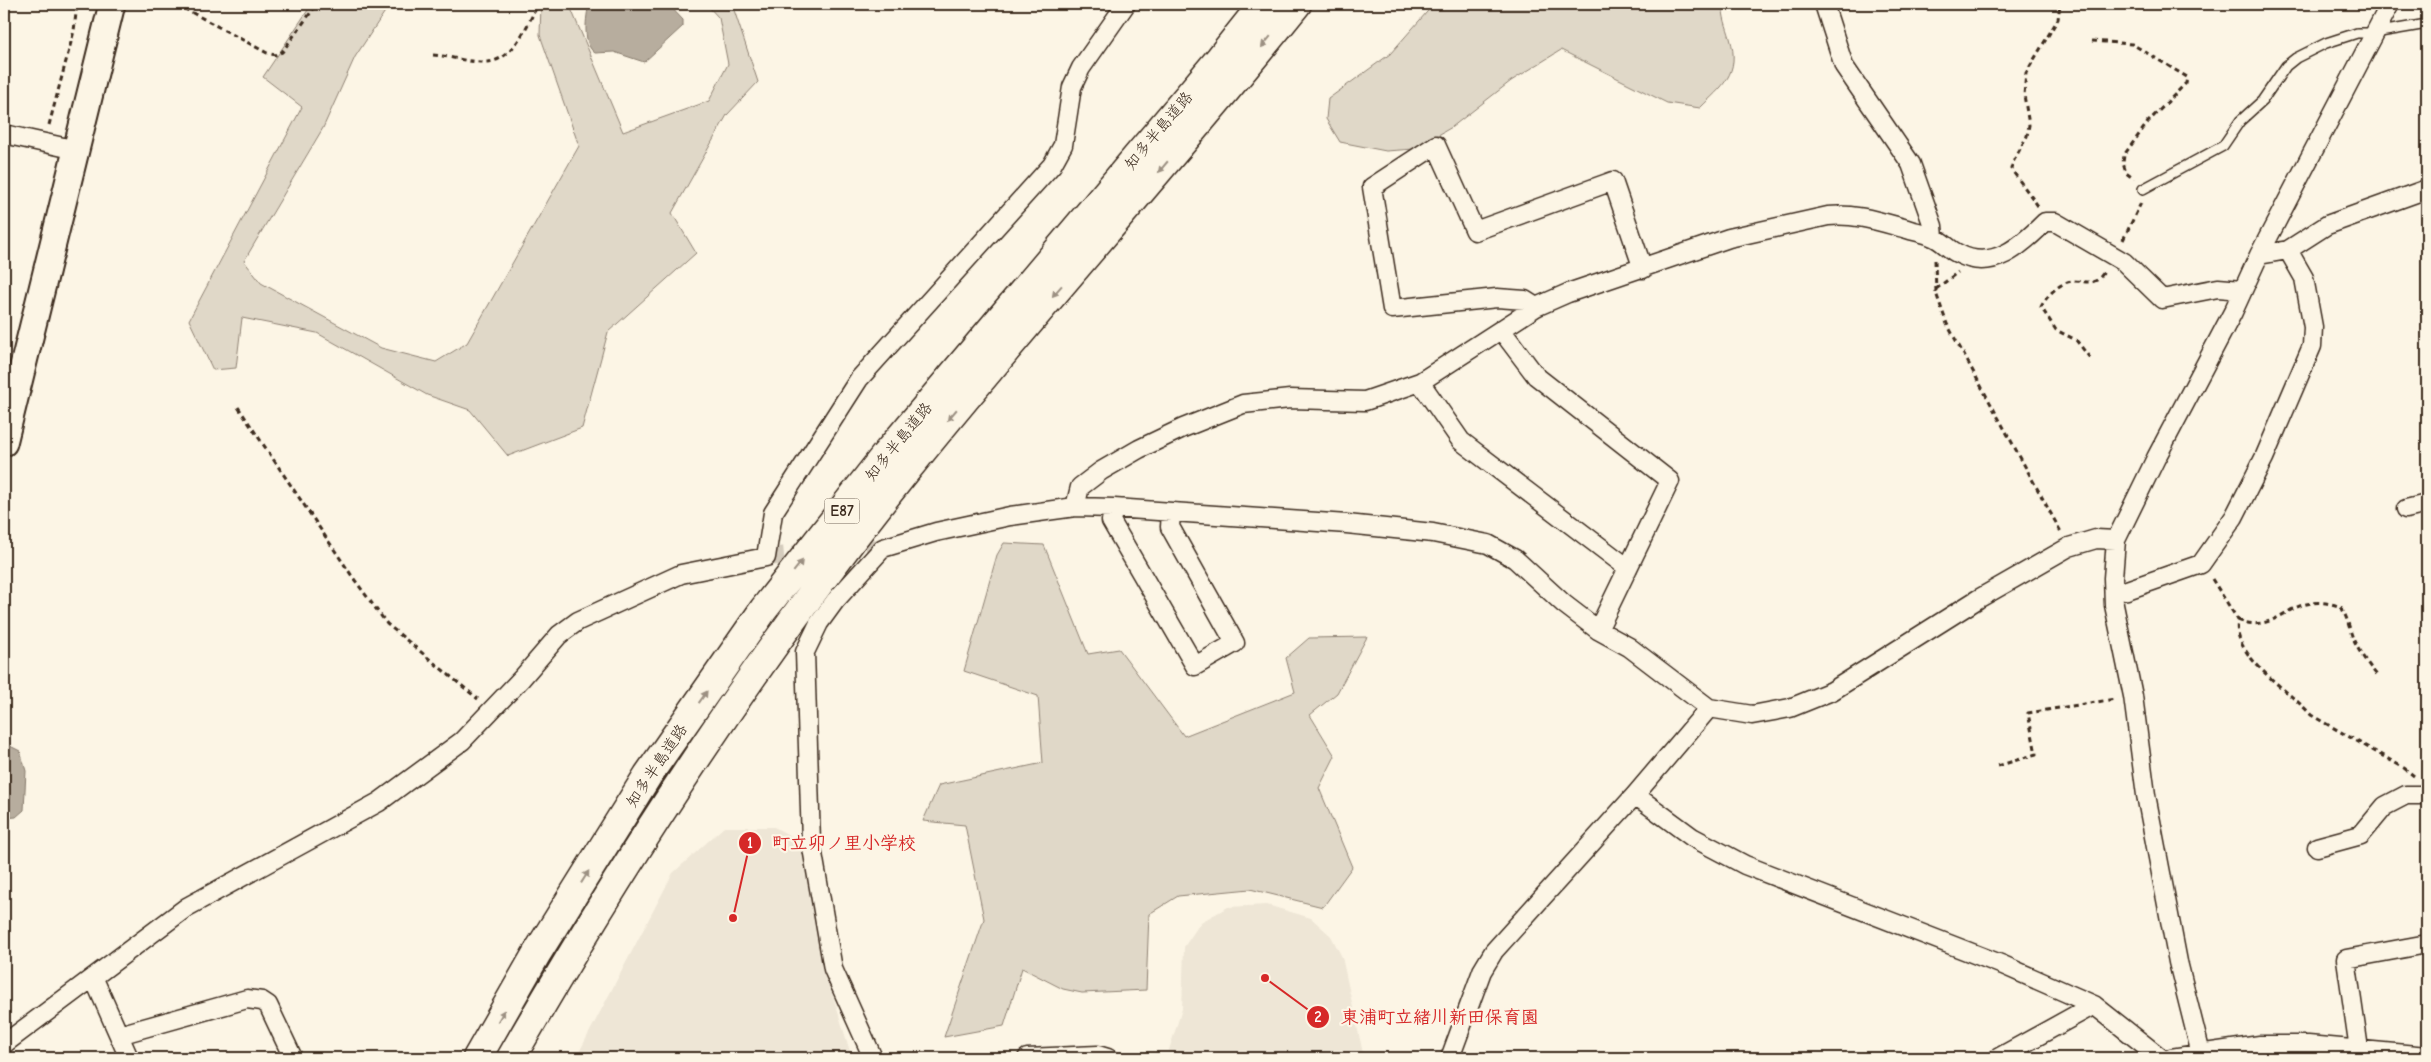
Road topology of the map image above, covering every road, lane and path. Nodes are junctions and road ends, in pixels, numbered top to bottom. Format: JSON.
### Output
{"nodes":[{"id":1,"x":77,"y":4,"type":"edge"},
{"id":2,"x":112,"y":4,"type":"edge"},
{"id":3,"x":176,"y":4,"type":"edge"},
{"id":4,"x":317,"y":4,"type":"edge"},
{"id":5,"x":538,"y":4,"type":"edge"},
{"id":6,"x":1126,"y":4,"type":"edge"},
{"id":7,"x":1263,"y":4,"type":"edge"},
{"id":8,"x":1297,"y":4,"type":"edge"},
{"id":9,"x":1824,"y":4,"type":"edge"},
{"id":10,"x":2060,"y":4,"type":"edge"},
{"id":11,"x":2390,"y":4,"type":"edge"},
{"id":12,"x":2427,"y":24,"type":"edge"},
{"id":13,"x":2374,"y":34,"type":"junction"},
{"id":14,"x":2092,"y":41,"type":"dead end"},
{"id":15,"x":433,"y":55,"type":"dead end"},
{"id":16,"x":4,"y":134,"type":"edge"},
{"id":17,"x":43,"y":142,"type":"junction"},
{"id":18,"x":77,"y":150,"type":"junction"},
{"id":19,"x":2143,"y":189,"type":"junction"},
{"id":20,"x":2427,"y":189,"type":"edge"},
{"id":21,"x":2045,"y":222,"type":"junction"},
{"id":22,"x":1934,"y":237,"type":"junction"},
{"id":23,"x":2288,"y":250,"type":"junction"},
{"id":24,"x":2259,"y":255,"type":"junction"},
{"id":25,"x":2117,"y":258,"type":"junction"},
{"id":26,"x":1970,"y":259,"type":"junction"},
{"id":27,"x":1643,"y":268,"type":"junction"},
{"id":28,"x":1936,"y":289,"type":"junction"},
{"id":29,"x":2242,"y":290,"type":"junction"},
{"id":30,"x":1536,"y":307,"type":"junction"},
{"id":31,"x":1502,"y":330,"type":"junction"},
{"id":32,"x":2090,"y":358,"type":"dead end"},
{"id":33,"x":1420,"y":382,"type":"junction"},
{"id":34,"x":238,"y":406,"type":"dead end"},
{"id":35,"x":4,"y":443,"type":"edge"},
{"id":36,"x":2427,"y":504,"type":"edge"},
{"id":37,"x":1075,"y":507,"type":"junction"},
{"id":38,"x":1114,"y":508,"type":"junction"},
{"id":39,"x":2406,"y":509,"type":"dead end"},
{"id":40,"x":1171,"y":513,"type":"junction"},
{"id":41,"x":2116,"y":540,"type":"junction"},
{"id":42,"x":2069,"y":547,"type":"junction"},
{"id":43,"x":2201,"y":564,"type":"junction"},
{"id":44,"x":1628,"y":568,"type":"junction"},
{"id":45,"x":2114,"y":592,"type":"junction"},
{"id":46,"x":2238,"y":620,"type":"junction"},
{"id":47,"x":1598,"y":630,"type":"junction"},
{"id":48,"x":2377,"y":675,"type":"dead end"},
{"id":49,"x":2133,"y":696,"type":"junction"},
{"id":50,"x":1709,"y":708,"type":"junction"},
{"id":51,"x":491,"y":710,"type":"junction"},
{"id":52,"x":1998,"y":766,"type":"dead end"},
{"id":53,"x":2416,"y":778,"type":"dead end"},
{"id":54,"x":1635,"y":795,"type":"junction"},
{"id":55,"x":2427,"y":795,"type":"edge"},
{"id":56,"x":2317,"y":847,"type":"dead end"},
{"id":57,"x":2427,"y":944,"type":"edge"},
{"id":58,"x":94,"y":979,"type":"junction"},
{"id":59,"x":2094,"y":1005,"type":"junction"},
{"id":60,"x":118,"y":1035,"type":"junction"},
{"id":61,"x":4,"y":1044,"type":"edge"},
{"id":62,"x":2360,"y":1049,"type":"junction"},
{"id":63,"x":2202,"y":1056,"type":"edge"},
{"id":64,"x":2427,"y":1056,"type":"edge"},
{"id":65,"x":129,"y":1058,"type":"edge"},
{"id":66,"x":293,"y":1058,"type":"edge"},
{"id":67,"x":477,"y":1058,"type":"edge"},
{"id":68,"x":511,"y":1058,"type":"edge"},
{"id":69,"x":873,"y":1058,"type":"edge"},
{"id":70,"x":1027,"y":1058,"type":"edge"},
{"id":71,"x":1108,"y":1058,"type":"edge"},
{"id":72,"x":1450,"y":1058,"type":"edge"},
{"id":73,"x":1998,"y":1058,"type":"edge"},
{"id":74,"x":2161,"y":1058,"type":"edge"},
{"id":75,"x":2171,"y":1058,"type":"edge"}],
"edges":[{"from":1,"to":17,"type":"path"},
{"from":2,"to":18,"type":"street"},
{"from":3,"to":4,"type":"path"},
{"from":5,"to":15,"type":"path"},
{"from":6,"to":51,"type":"street"},
{"from":67,"to":7,"type":"highway","name":"知多半島道路","number":"E87","one_way":true},
{"from":8,"to":68,"type":"highway","name":"知多半島道路","number":"E87","one_way":true},
{"from":9,"to":22,"type":"street"},
{"from":10,"to":21,"type":"path"},
{"from":11,"to":13,"type":"street"},
{"from":12,"to":13,"type":"lane"},
{"from":13,"to":19,"type":"lane"},
{"from":13,"to":24,"type":"street"},
{"from":14,"to":19,"type":"path"},
{"from":16,"to":17,"type":"street"},
{"from":17,"to":18,"type":"street"},
{"from":18,"to":35,"type":"street"},
{"from":19,"to":25,"type":"path"},
{"from":20,"to":23,"type":"street"},
{"from":21,"to":25,"type":"street"},
{"from":21,"to":26,"type":"street"},
{"from":22,"to":26,"type":"street"},
{"from":22,"to":27,"type":"street"},
{"from":22,"to":28,"type":"path"},
{"from":23,"to":24,"type":"street"},
{"from":23,"to":43,"type":"street"},
{"from":24,"to":29,"type":"street"},
{"from":25,"to":29,"type":"street"},
{"from":25,"to":32,"type":"path"},
{"from":26,"to":28,"type":"path"},
{"from":27,"to":30,"type":"street"},
{"from":27,"to":30,"type":"street"},
{"from":28,"to":42,"type":"path"},
{"from":29,"to":41,"type":"street"},
{"from":30,"to":31,"type":"street"},
{"from":31,"to":33,"type":"street"},
{"from":31,"to":44,"type":"street"},
{"from":33,"to":37,"type":"street"},
{"from":33,"to":44,"type":"street"},
{"from":34,"to":51,"type":"path"},
{"from":36,"to":39,"type":"street"},
{"from":37,"to":38,"type":"street"},
{"from":37,"to":69,"type":"street"},
{"from":38,"to":40,"type":"street"},
{"from":38,"to":40,"type":"street"},
{"from":40,"to":47,"type":"street"},
{"from":41,"to":42,"type":"street"},
{"from":41,"to":45,"type":"street"},
{"from":42,"to":50,"type":"street"},
{"from":43,"to":45,"type":"street"},
{"from":43,"to":46,"type":"path"},
{"from":44,"to":47,"type":"street"},
{"from":45,"to":49,"type":"street"},
{"from":46,"to":48,"type":"path"},
{"from":46,"to":53,"type":"path"},
{"from":47,"to":50,"type":"street"},
{"from":49,"to":52,"type":"path"},
{"from":49,"to":63,"type":"street"},
{"from":50,"to":54,"type":"street"},
{"from":51,"to":58,"type":"street"},
{"from":54,"to":59,"type":"street"},
{"from":54,"to":72,"type":"street"},
{"from":55,"to":56,"type":"street"},
{"from":57,"to":62,"type":"street"},
{"from":58,"to":60,"type":"street"},
{"from":58,"to":61,"type":"street"},
{"from":59,"to":73,"type":"street"},
{"from":59,"to":74,"type":"street"},
{"from":60,"to":65,"type":"street"},
{"from":60,"to":66,"type":"street"},
{"from":62,"to":63,"type":"street"},
{"from":62,"to":64,"type":"street"},
{"from":63,"to":75,"type":"street"},
{"from":70,"to":71,"type":"street"}]}
